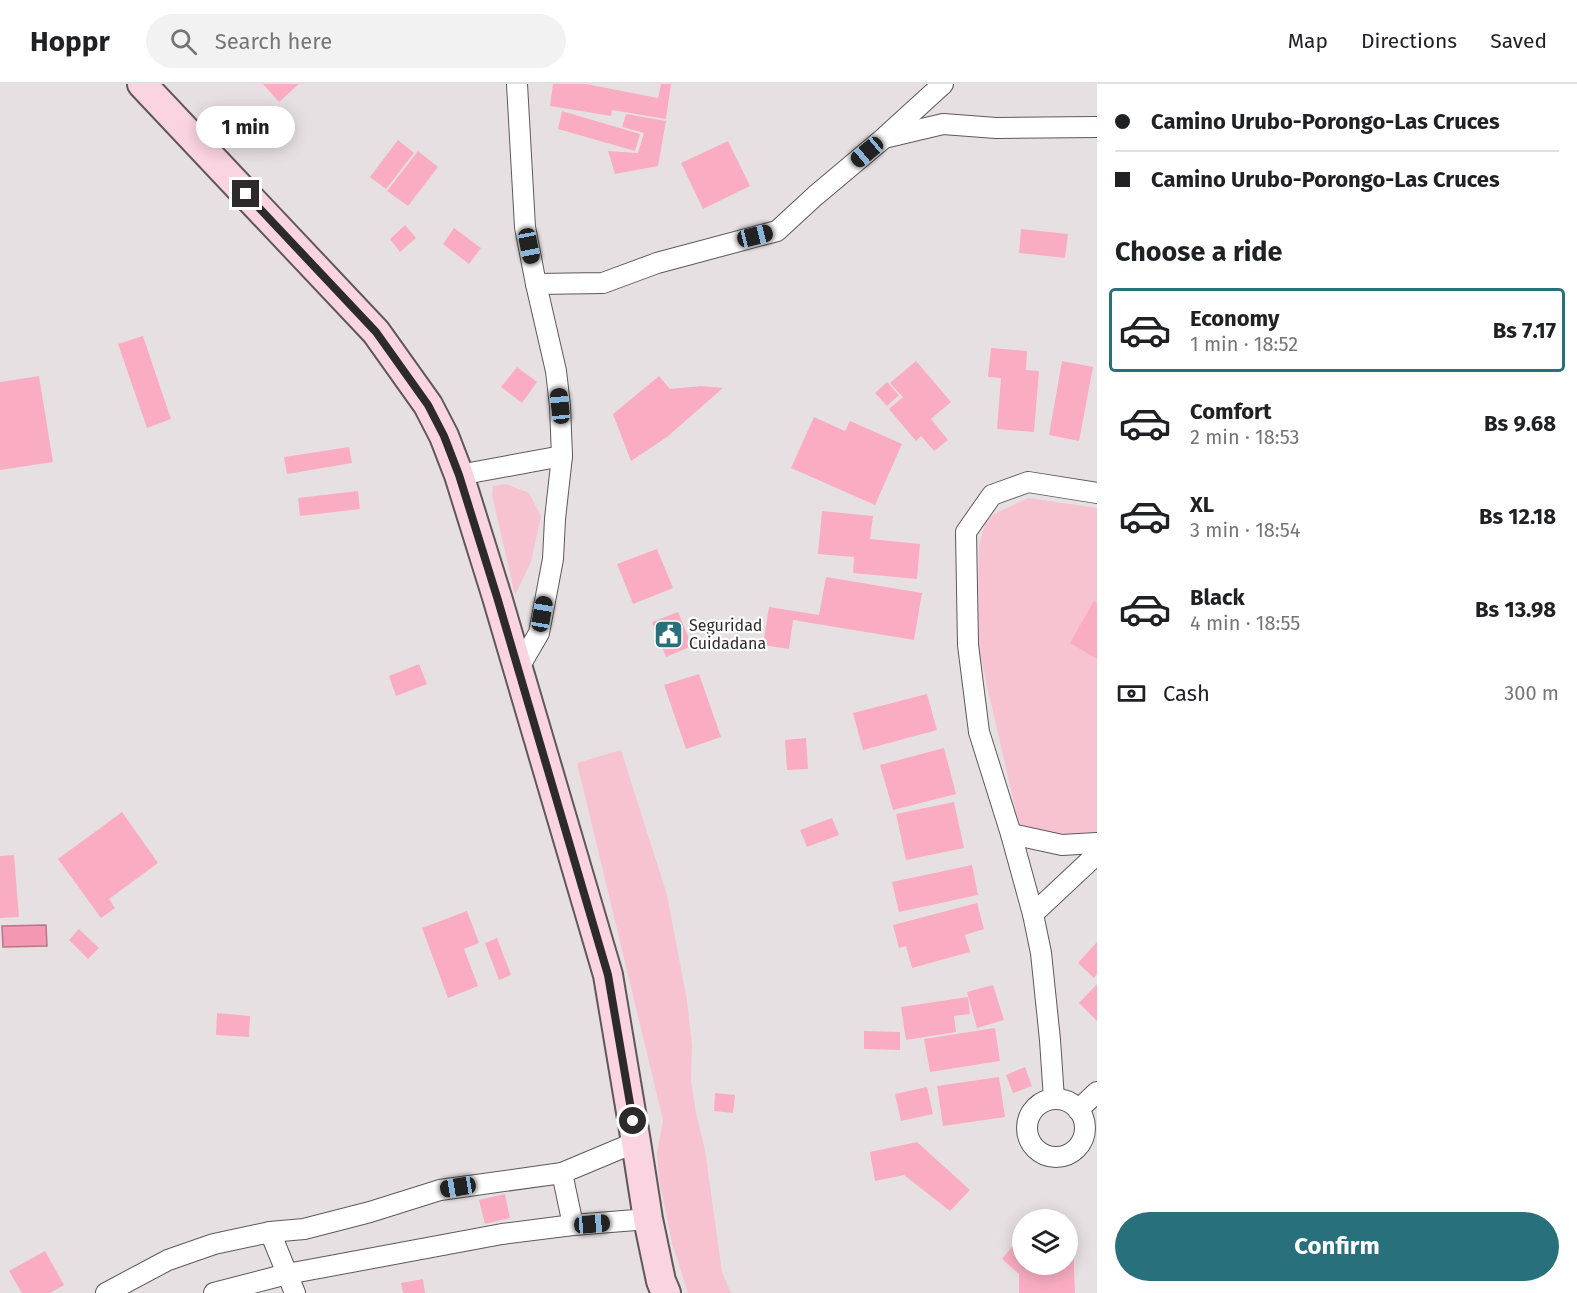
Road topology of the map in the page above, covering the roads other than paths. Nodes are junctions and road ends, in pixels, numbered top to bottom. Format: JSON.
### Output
{"nodes":[{"id":1,"x":142,"y":84,"type":"edge"},
{"id":2,"x":517,"y":84,"type":"edge"},
{"id":3,"x":943,"y":84,"type":"edge"},
{"id":4,"x":1097,"y":127,"type":"edge"},
{"id":5,"x":884,"y":138,"type":"junction"},
{"id":6,"x":536,"y":284,"type":"junction"},
{"id":7,"x":562,"y":456,"type":"junction"},
{"id":8,"x":459,"y":475,"type":"junction"},
{"id":9,"x":1097,"y":493,"type":"edge"},
{"id":10,"x":518,"y":669,"type":"junction"},
{"id":11,"x":1011,"y":834,"type":"junction"},
{"id":12,"x":1097,"y":843,"type":"edge"},
{"id":13,"x":1097,"y":854,"type":"edge"},
{"id":14,"x":1033,"y":914,"type":"junction"},
{"id":15,"x":1097,"y":1092,"type":"edge"},
{"id":16,"x":1054,"y":1099,"type":"junction"},
{"id":17,"x":1078,"y":1110,"type":"junction"},
{"id":18,"x":636,"y":1142,"type":"junction"},
{"id":19,"x":562,"y":1173,"type":"junction"},
{"id":20,"x":648,"y":1219,"type":"junction"},
{"id":21,"x":573,"y":1225,"type":"junction"},
{"id":22,"x":270,"y":1232,"type":"junction"},
{"id":23,"x":287,"y":1275,"type":"junction"},
{"id":24,"x":106,"y":1293,"type":"edge"},
{"id":25,"x":214,"y":1293,"type":"edge"},
{"id":26,"x":295,"y":1293,"type":"edge"},
{"id":27,"x":666,"y":1293,"type":"edge"}],
"edges":[{"from":1,"to":8,"type":"main road"},
{"from":2,"to":6,"type":"street"},
{"from":3,"to":5,"type":"street"},
{"from":4,"to":5,"type":"street"},
{"from":5,"to":6,"type":"street"},
{"from":6,"to":7,"type":"street"},
{"from":7,"to":8,"type":"street"},
{"from":7,"to":10,"type":"street"},
{"from":8,"to":10,"type":"main road"},
{"from":9,"to":11,"type":"street"},
{"from":10,"to":18,"type":"main road"},
{"from":11,"to":12,"type":"street"},
{"from":11,"to":14,"type":"street"},
{"from":13,"to":14,"type":"street"},
{"from":14,"to":16,"type":"street"},
{"from":15,"to":17,"type":"street"},
{"from":16,"to":17,"type":"street"},
{"from":16,"to":17,"type":"street"},
{"from":18,"to":19,"type":"street"},
{"from":18,"to":20,"type":"main road"},
{"from":19,"to":21,"type":"street"},
{"from":19,"to":22,"type":"street"},
{"from":20,"to":21,"type":"street"},
{"from":20,"to":27,"type":"main road"},
{"from":21,"to":23,"type":"street"},
{"from":22,"to":23,"type":"street"},
{"from":22,"to":24,"type":"street"},
{"from":23,"to":25,"type":"street"},
{"from":23,"to":26,"type":"street"}]}
